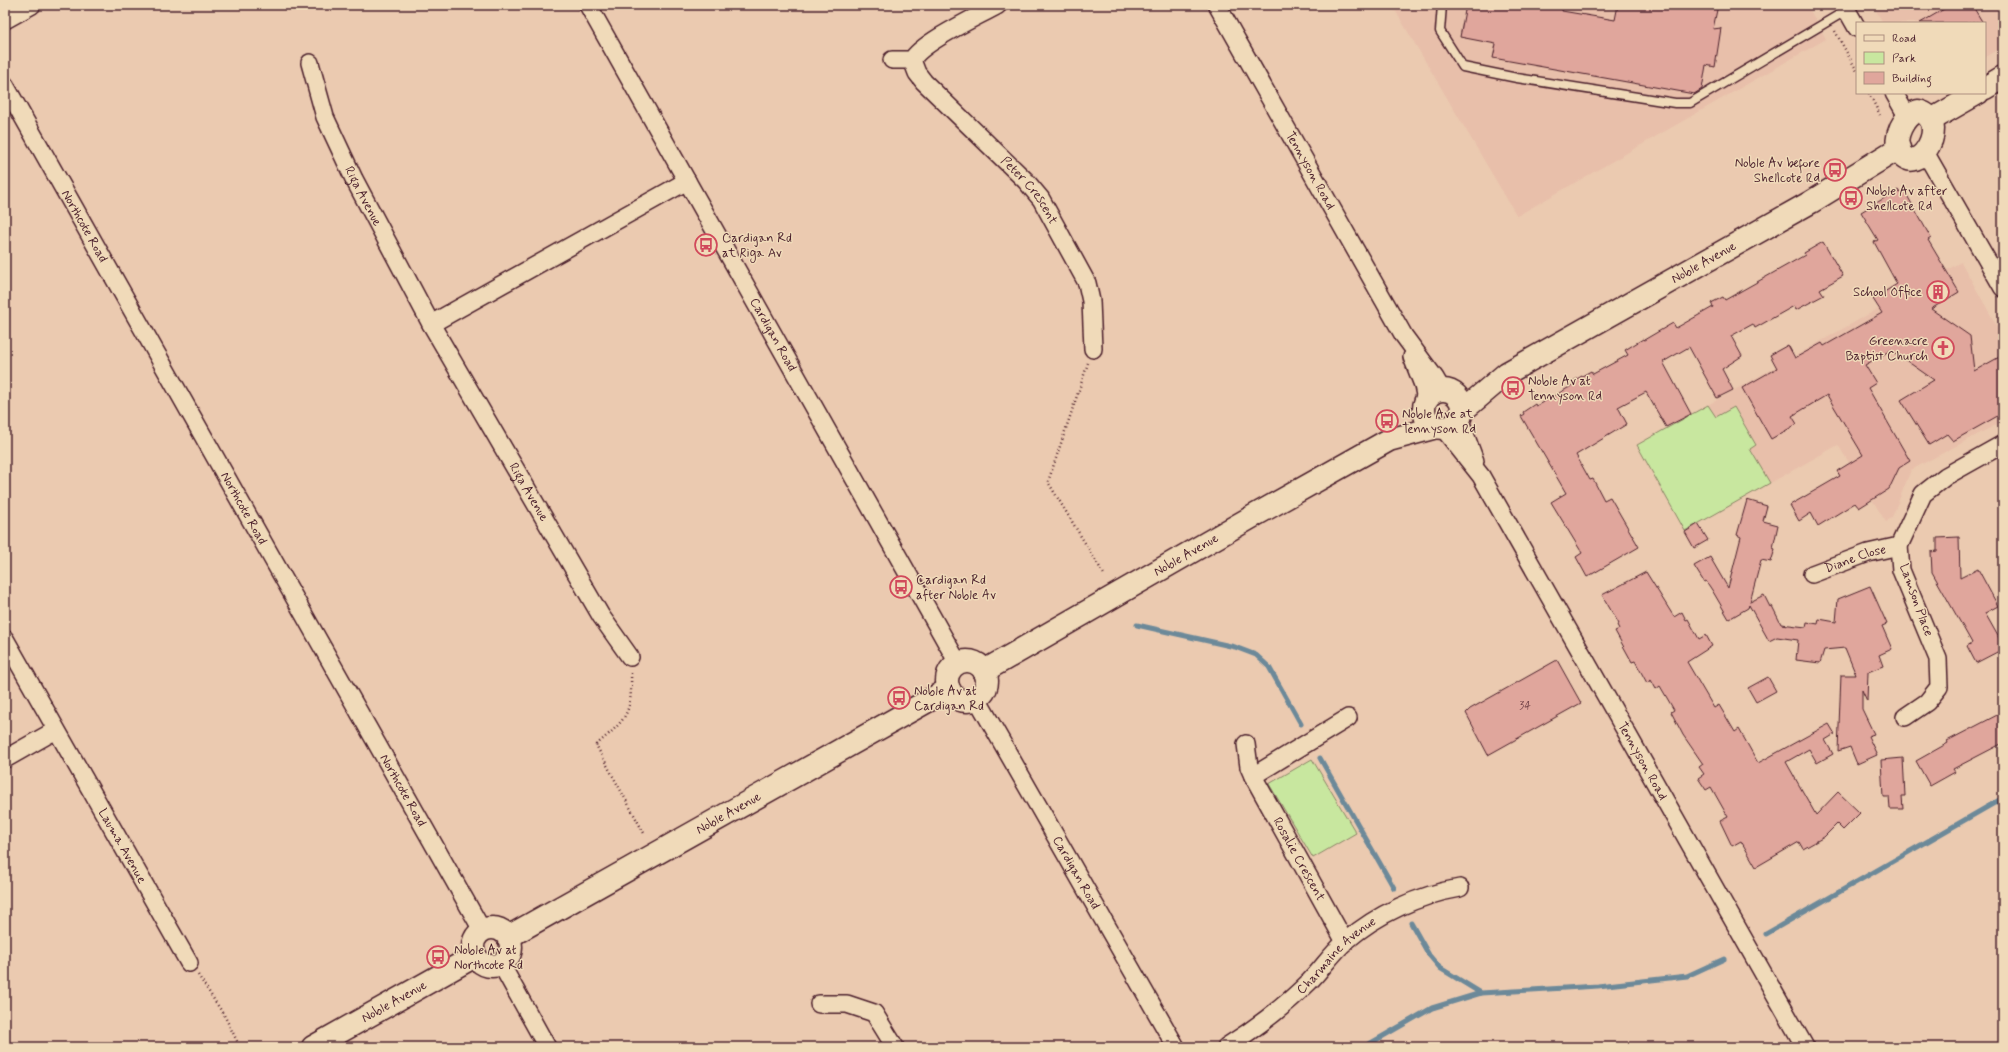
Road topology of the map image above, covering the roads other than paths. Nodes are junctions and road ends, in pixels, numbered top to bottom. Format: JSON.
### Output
{"nodes":[{"id":1,"x":32,"y":5,"type":"edge"},
{"id":2,"x":588,"y":5,"type":"edge"},
{"id":3,"x":998,"y":5,"type":"edge"},
{"id":4,"x":1217,"y":5,"type":"edge"},
{"id":5,"x":1442,"y":5,"type":"edge"},
{"id":6,"x":1846,"y":8,"type":"edge"},
{"id":7,"x":5,"y":20,"type":"edge"},
{"id":8,"x":1856,"y":26,"type":"edge"},
{"id":9,"x":892,"y":60,"type":"dead end"},
{"id":10,"x":912,"y":60,"type":"junction"},
{"id":11,"x":310,"y":63,"type":"dead end"},
{"id":12,"x":2003,"y":77,"type":"edge"},
{"id":13,"x":5,"y":85,"type":"edge"},
{"id":14,"x":1986,"y":87,"type":"edge"},
{"id":15,"x":1895,"y":94,"type":"edge"},
{"id":16,"x":1976,"y":94,"type":"edge"},
{"id":17,"x":1908,"y":116,"type":"junction"},
{"id":18,"x":1931,"y":120,"type":"junction"},
{"id":19,"x":1899,"y":148,"type":"junction"},
{"id":20,"x":1926,"y":152,"type":"junction"},
{"id":21,"x":687,"y":181,"type":"junction"},
{"id":22,"x":2003,"y":288,"type":"edge"},
{"id":23,"x":431,"y":324,"type":"junction"},
{"id":24,"x":1093,"y":349,"type":"road end"},
{"id":25,"x":1507,"y":374,"type":"junction"},
{"id":26,"x":1435,"y":397,"type":"junction"},
{"id":27,"x":1450,"y":421,"type":"junction"},
{"id":28,"x":1389,"y":440,"type":"junction"},
{"id":29,"x":2003,"y":444,"type":"edge"},
{"id":30,"x":1899,"y":546,"type":"junction"},
{"id":31,"x":1812,"y":574,"type":"dead end"},
{"id":32,"x":5,"y":639,"type":"edge"},
{"id":33,"x":630,"y":657,"type":"road end"},
{"id":34,"x":958,"y":663,"type":"junction"},
{"id":35,"x":984,"y":671,"type":"junction"},
{"id":36,"x":948,"y":689,"type":"junction"},
{"id":37,"x":977,"y":699,"type":"junction"},
{"id":38,"x":1905,"y":717,"type":"dead end"},
{"id":39,"x":1348,"y":718,"type":"dead end"},
{"id":40,"x":56,"y":730,"type":"junction"},
{"id":41,"x":1246,"y":744,"type":"dead end"},
{"id":42,"x":5,"y":759,"type":"edge"},
{"id":43,"x":1253,"y":776,"type":"junction"},
{"id":44,"x":1460,"y":888,"type":"dead end"},
{"id":45,"x":482,"y":930,"type":"junction"},
{"id":46,"x":508,"y":937,"type":"junction"},
{"id":47,"x":1345,"y":942,"type":"junction"},
{"id":48,"x":474,"y":956,"type":"junction"},
{"id":49,"x":189,"y":963,"type":"road end"},
{"id":50,"x":501,"y":964,"type":"junction"},
{"id":51,"x":819,"y":1004,"type":"dead end"},
{"id":52,"x":313,"y":1047,"type":"edge"},
{"id":53,"x":547,"y":1047,"type":"edge"},
{"id":54,"x":895,"y":1047,"type":"edge"},
{"id":55,"x":1176,"y":1047,"type":"edge"},
{"id":56,"x":1226,"y":1047,"type":"edge"},
{"id":57,"x":1805,"y":1047,"type":"edge"}],
"edges":[{"from":1,"to":7,"type":"street"},
{"from":2,"to":21,"type":"street","name":"Cardigan Road"},
{"from":3,"to":10,"type":"street"},
{"from":4,"to":26,"type":"street","name":"Tennyson Road"},
{"from":5,"to":6,"type":"lane"},
{"from":6,"to":8,"type":"street"},
{"from":9,"to":10,"type":"street"},
{"from":10,"to":24,"type":"street","name":"Peter Crescent"},
{"from":11,"to":23,"type":"street","name":"Riga Avenue"},
{"from":12,"to":14,"type":"street"},
{"from":13,"to":45,"type":"street","name":"Northcote Road"},
{"from":15,"to":17,"type":"street"},
{"from":16,"to":18,"type":"street"},
{"from":17,"to":18,"type":"street"},
{"from":17,"to":19,"type":"street"},
{"from":18,"to":20,"type":"street"},
{"from":19,"to":20,"type":"street"},
{"from":19,"to":25,"type":"street","name":"Noble Avenue"},
{"from":20,"to":22,"type":"street"},
{"from":21,"to":23,"type":"street"},
{"from":21,"to":34,"type":"street","name":"Cardigan Road"},
{"from":23,"to":33,"type":"street","name":"Riga Avenue"},
{"from":25,"to":26,"type":"street","name":"Noble Avenue"},
{"from":25,"to":27,"type":"street","name":"Noble Avenue"},
{"from":26,"to":27,"type":"street"},
{"from":26,"to":27,"type":"street"},
{"from":26,"to":28,"type":"street","name":"Noble Avenue"},
{"from":27,"to":28,"type":"street","name":"Noble Avenue"},
{"from":27,"to":57,"type":"street","name":"Tennyson Road"},
{"from":28,"to":35,"type":"street","name":"Noble Avenue"},
{"from":29,"to":30,"type":"street","name":"Lamson Place"},
{"from":30,"to":31,"type":"street","name":"Diane Close"},
{"from":30,"to":38,"type":"street","name":"Lamson Place"},
{"from":32,"to":40,"type":"street","name":"Lauma Avenue"},
{"from":34,"to":35,"type":"street"},
{"from":34,"to":36,"type":"street"},
{"from":35,"to":37,"type":"street"},
{"from":36,"to":37,"type":"street"},
{"from":36,"to":46,"type":"street","name":"Noble Avenue"},
{"from":37,"to":55,"type":"street","name":"Cardigan Road"},
{"from":39,"to":43,"type":"street"},
{"from":40,"to":42,"type":"street"},
{"from":40,"to":49,"type":"street","name":"Lauma Avenue"},
{"from":41,"to":43,"type":"street","name":"Rosalie Crescent"},
{"from":43,"to":47,"type":"street","name":"Rosalie Crescent"},
{"from":44,"to":47,"type":"street","name":"Charmaine Avenue"},
{"from":45,"to":46,"type":"street"},
{"from":45,"to":48,"type":"street"},
{"from":46,"to":50,"type":"street"},
{"from":47,"to":56,"type":"street","name":"Charmaine Avenue"},
{"from":48,"to":50,"type":"street"},
{"from":48,"to":52,"type":"street","name":"Noble Avenue"},
{"from":50,"to":53,"type":"street"},
{"from":51,"to":54,"type":"street"}]}
